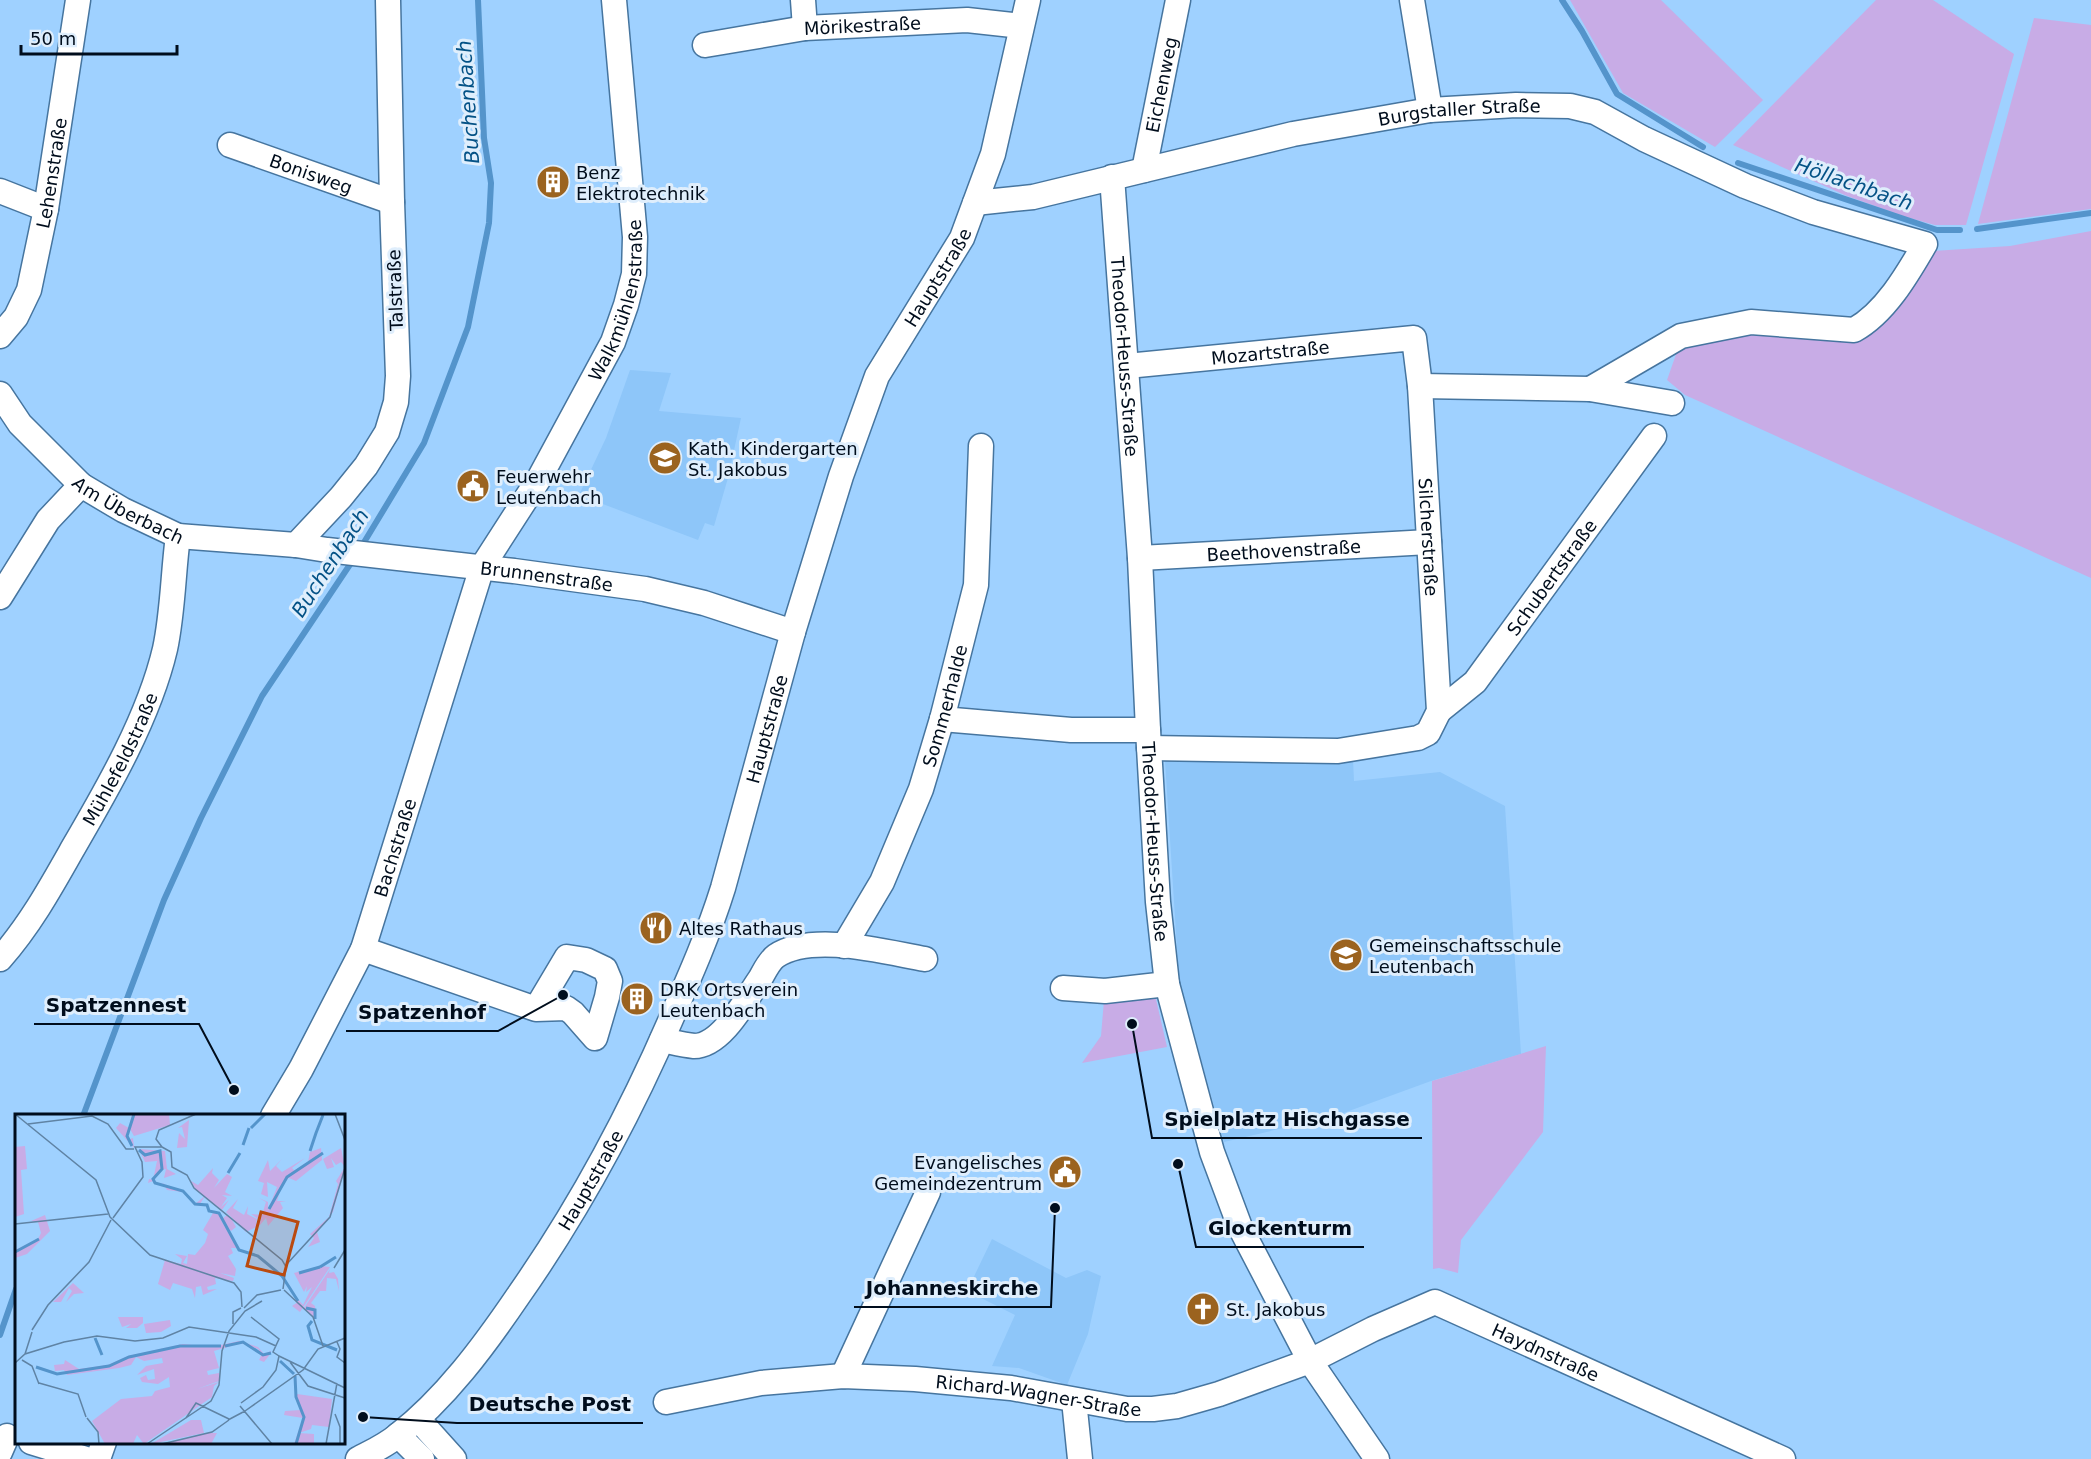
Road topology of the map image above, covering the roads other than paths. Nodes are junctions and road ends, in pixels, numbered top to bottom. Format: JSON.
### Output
{"nodes":[{"id":1,"x":78,"y":0,"type":"edge"},
{"id":2,"x":388,"y":0,"type":"edge"},
{"id":3,"x":614,"y":0,"type":"edge"},
{"id":4,"x":803,"y":0,"type":"edge"},
{"id":5,"x":1028,"y":0,"type":"edge"},
{"id":6,"x":1178,"y":0,"type":"edge"},
{"id":7,"x":1412,"y":0,"type":"edge"},
{"id":8,"x":968,"y":10,"type":"edge"},
{"id":9,"x":1021,"y":26,"type":"junction"},
{"id":10,"x":805,"y":28,"type":"junction"},
{"id":11,"x":705,"y":45,"type":"dead end"},
{"id":12,"x":1430,"y":110,"type":"junction"},
{"id":13,"x":230,"y":145,"type":"dead end"},
{"id":14,"x":1144,"y":170,"type":"junction"},
{"id":15,"x":1112,"y":177,"type":"junction"},
{"id":16,"x":0,"y":191,"type":"edge"},
{"id":17,"x":392,"y":202,"type":"junction"},
{"id":18,"x":975,"y":203,"type":"junction"},
{"id":19,"x":46,"y":209,"type":"junction"},
{"id":20,"x":0,"y":336,"type":"edge"},
{"id":21,"x":1414,"y":338,"type":"joint"},
{"id":22,"x":1127,"y":366,"type":"junction"},
{"id":23,"x":1420,"y":386,"type":"junction"},
{"id":24,"x":1590,"y":389,"type":"junction"},
{"id":25,"x":0,"y":394,"type":"edge"},
{"id":26,"x":1672,"y":402,"type":"dead end"},
{"id":27,"x":1654,"y":436,"type":"dead end"},
{"id":28,"x":981,"y":446,"type":"dead end"},
{"id":29,"x":81,"y":485,"type":"junction"},
{"id":30,"x":178,"y":536,"type":"junction"},
{"id":31,"x":1428,"y":542,"type":"junction"},
{"id":32,"x":296,"y":545,"type":"junction"},
{"id":33,"x":1140,"y":558,"type":"junction"},
{"id":34,"x":482,"y":567,"type":"junction"},
{"id":35,"x":0,"y":597,"type":"edge"},
{"id":36,"x":793,"y":632,"type":"junction"},
{"id":37,"x":1439,"y":711,"type":"junction"},
{"id":38,"x":942,"y":719,"type":"junction"},
{"id":39,"x":1148,"y":739,"type":"junction"},
{"id":40,"x":844,"y":945,"type":"junction"},
{"id":41,"x":363,"y":949,"type":"junction"},
{"id":42,"x":0,"y":958,"type":"edge"},
{"id":43,"x":925,"y":959,"type":"dead end"},
{"id":44,"x":1167,"y":984,"type":"junction"},
{"id":45,"x":1063,"y":988,"type":"dead end"},
{"id":46,"x":536,"y":1009,"type":"dead end"},
{"id":47,"x":662,"y":1040,"type":"junction"},
{"id":48,"x":274,"y":1114,"type":"edge"},
{"id":49,"x":928,"y":1192,"type":"dead end"},
{"id":50,"x":1310,"y":1361,"type":"junction"},
{"id":51,"x":843,"y":1376,"type":"junction"},
{"id":52,"x":1074,"y":1400,"type":"junction"},
{"id":53,"x":666,"y":1402,"type":"dead end"},
{"id":54,"x":418,"y":1419,"type":"junction"},
{"id":55,"x":399,"y":1435,"type":"junction"},
{"id":56,"x":34,"y":1444,"type":"edge"},
{"id":57,"x":104,"y":1444,"type":"edge"},
{"id":58,"x":86,"y":1459,"type":"edge"},
{"id":59,"x":98,"y":1459,"type":"edge"},
{"id":60,"x":358,"y":1459,"type":"edge"},
{"id":61,"x":423,"y":1459,"type":"edge"},
{"id":62,"x":454,"y":1459,"type":"edge"},
{"id":63,"x":1080,"y":1459,"type":"edge"},
{"id":64,"x":1377,"y":1459,"type":"edge"},
{"id":65,"x":1783,"y":1459,"type":"edge"}],
"edges":[{"from":1,"to":19,"type":"street","name":"Lehenstraße"},
{"from":2,"to":17,"type":"street","name":"Talstraße"},
{"from":3,"to":34,"type":"street","name":"Walkmühlenstraße"},
{"from":4,"to":10,"type":"street"},
{"from":5,"to":9,"type":"street","name":"Hauptstraße"},
{"from":6,"to":14,"type":"street","name":"Eichenweg"},
{"from":7,"to":12,"type":"street"},
{"from":8,"to":9,"type":"street","name":"Mörikestraße"},
{"from":8,"to":10,"type":"street","name":"Mörikestraße"},
{"from":9,"to":18,"type":"street","name":"Hauptstraße"},
{"from":10,"to":11,"type":"street","name":"Mörikestraße"},
{"from":12,"to":14,"type":"street","name":"Burgstaller Straße"},
{"from":12,"to":24,"type":"street","name":"Burgstaller Straße"},
{"from":13,"to":17,"type":"street","name":"Bonisweg"},
{"from":14,"to":15,"type":"street","name":"Burgstaller Straße"},
{"from":15,"to":18,"type":"street","name":"Burgstaller Straße"},
{"from":15,"to":22,"type":"street","name":"Theodor-Heuss-Straße"},
{"from":16,"to":19,"type":"street"},
{"from":17,"to":32,"type":"street","name":"Talstraße"},
{"from":18,"to":36,"type":"street","name":"Hauptstraße"},
{"from":19,"to":20,"type":"street","name":"Lehenstraße"},
{"from":21,"to":22,"type":"street","name":"Mozartstraße"},
{"from":21,"to":23,"type":"street","name":"Silcherstraße"},
{"from":22,"to":33,"type":"street","name":"Theodor-Heuss-Straße"},
{"from":23,"to":24,"type":"street"},
{"from":23,"to":31,"type":"street","name":"Silcherstraße"},
{"from":24,"to":26,"type":"street"},
{"from":25,"to":29,"type":"street","name":"Am Überbach"},
{"from":27,"to":37,"type":"street","name":"Schubertstraße"},
{"from":28,"to":38,"type":"street","name":"Sommerhalde"},
{"from":29,"to":30,"type":"street","name":"Am Überbach"},
{"from":29,"to":35,"type":"street"},
{"from":30,"to":32,"type":"street","name":"Am Überbach"},
{"from":30,"to":42,"type":"street","name":"Mühlefeldstraße"},
{"from":31,"to":33,"type":"street","name":"Beethovenstraße"},
{"from":31,"to":37,"type":"street","name":"Silcherstraße"},
{"from":32,"to":34,"type":"street","name":"Brunnenstraße"},
{"from":33,"to":39,"type":"street","name":"Theodor-Heuss-Straße"},
{"from":34,"to":36,"type":"street","name":"Brunnenstraße"},
{"from":34,"to":41,"type":"street","name":"Bachstraße"},
{"from":36,"to":47,"type":"street","name":"Hauptstraße"},
{"from":37,"to":39,"type":"street"},
{"from":38,"to":39,"type":"street"},
{"from":38,"to":40,"type":"street","name":"Sommerhalde"},
{"from":39,"to":44,"type":"street","name":"Theodor-Heuss-Straße"},
{"from":40,"to":43,"type":"street"},
{"from":40,"to":47,"type":"street"},
{"from":41,"to":46,"type":"street"},
{"from":41,"to":48,"type":"street","name":"Bachstraße"},
{"from":44,"to":45,"type":"street"},
{"from":44,"to":50,"type":"street","name":"Theodor-Heuss-Straße"},
{"from":47,"to":54,"type":"street","name":"Hauptstraße"},
{"from":49,"to":51,"type":"street"},
{"from":50,"to":52,"type":"street","name":"Richard-Wagner-Straße"},
{"from":50,"to":64,"type":"street","name":"Theodor-Heuss-Straße"},
{"from":50,"to":65,"type":"street","name":"Haydnstraße"},
{"from":51,"to":52,"type":"street","name":"Richard-Wagner-Straße"},
{"from":51,"to":53,"type":"street","name":"Richard-Wagner-Straße"},
{"from":52,"to":63,"type":"street"},
{"from":54,"to":55,"type":"street","name":"Hauptstraße"},
{"from":54,"to":62,"type":"street"},
{"from":55,"to":60,"type":"street","name":"Hauptstraße"},
{"from":55,"to":61,"type":"street"},
{"from":56,"to":58,"type":"street"},
{"from":57,"to":59,"type":"street"}]}
